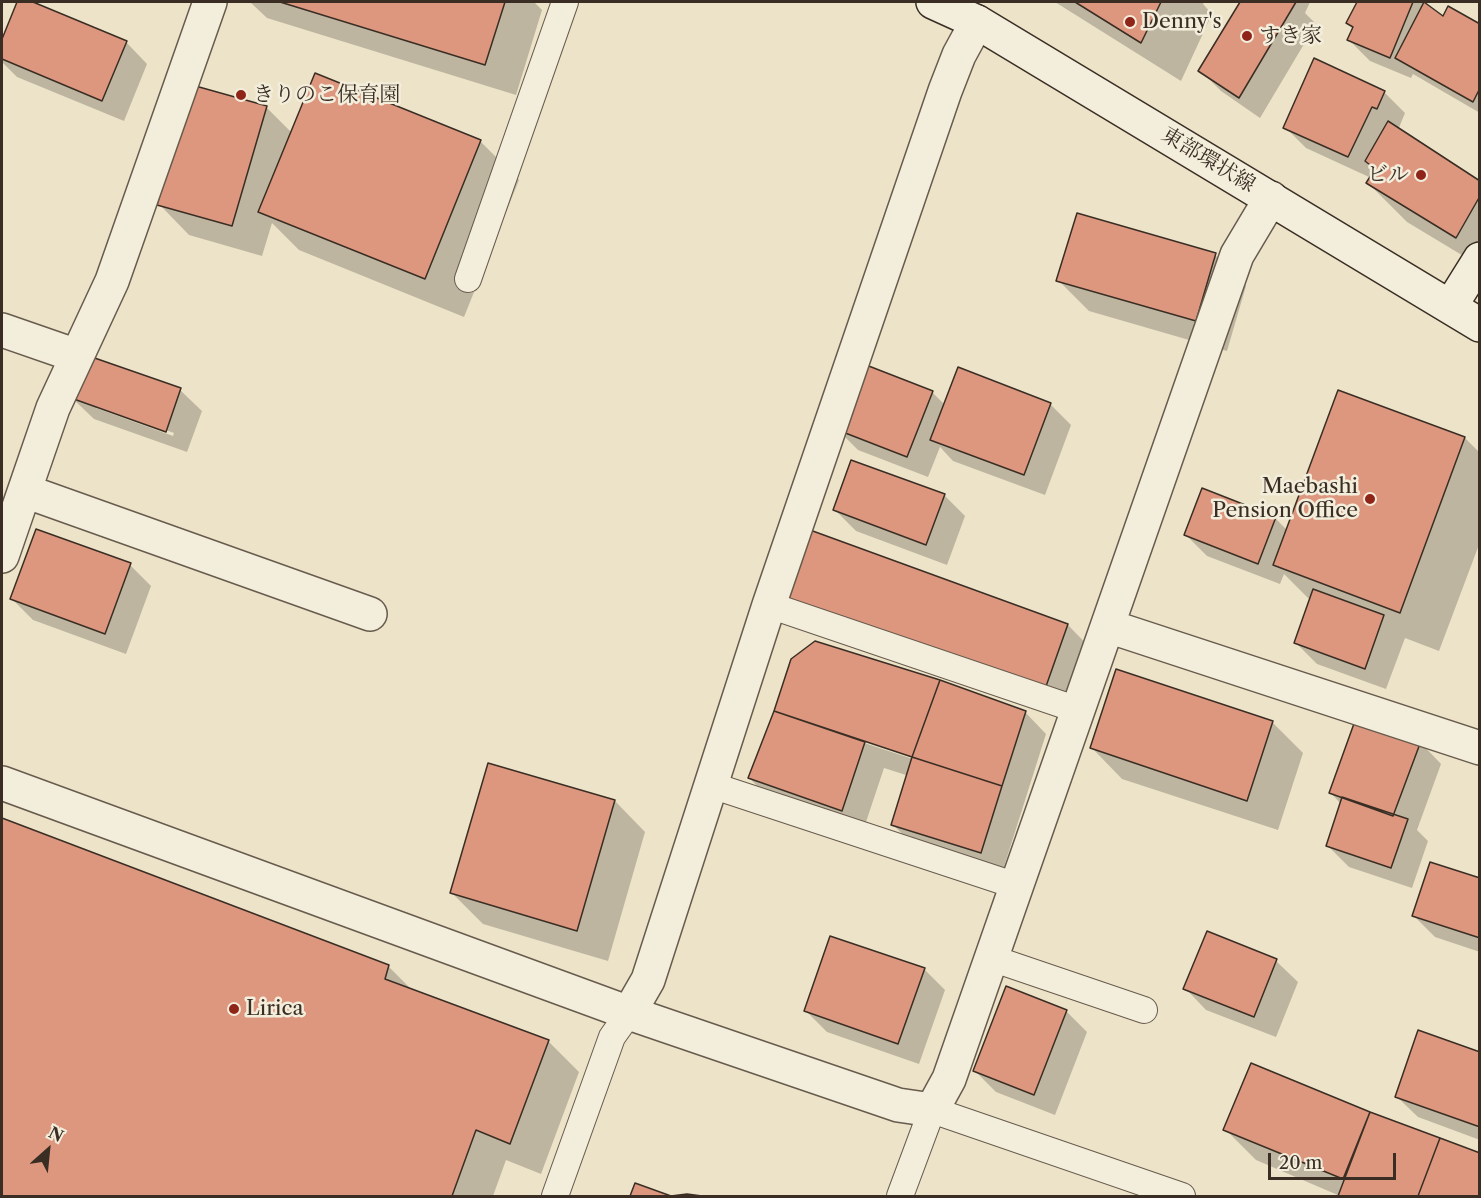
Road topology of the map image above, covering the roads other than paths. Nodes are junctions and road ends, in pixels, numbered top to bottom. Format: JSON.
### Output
{"nodes":[{"id":1,"x":210,"y":2,"type":"edge"},
{"id":2,"x":564,"y":2,"type":"edge"},
{"id":3,"x":933,"y":2,"type":"edge"},
{"id":4,"x":977,"y":22,"type":"junction"},
{"id":5,"x":1271,"y":198,"type":"junction"},
{"id":6,"x":1479,"y":259,"type":"edge"},
{"id":7,"x":468,"y":279,"type":"dead end"},
{"id":8,"x":1450,"y":307,"type":"junction"},
{"id":9,"x":1479,"y":325,"type":"edge"},
{"id":10,"x":2,"y":330,"type":"edge"},
{"id":11,"x":77,"y":356,"type":"junction"},
{"id":12,"x":25,"y":491,"type":"junction"},
{"id":13,"x":2,"y":556,"type":"edge"},
{"id":14,"x":769,"y":606,"type":"junction"},
{"id":15,"x":370,"y":614,"type":"dead end"},
{"id":16,"x":1108,"y":626,"type":"junction"},
{"id":17,"x":1078,"y":710,"type":"junction"},
{"id":18,"x":1479,"y":748,"type":"edge"},
{"id":19,"x":2,"y":783,"type":"edge"},
{"id":20,"x":711,"y":785,"type":"junction"},
{"id":21,"x":1017,"y":886,"type":"junction"},
{"id":22,"x":992,"y":958,"type":"junction"},
{"id":23,"x":1144,"y":1010,"type":"dead end"},
{"id":24,"x":629,"y":1013,"type":"junction"},
{"id":25,"x":932,"y":1110,"type":"junction"},
{"id":26,"x":555,"y":1197,"type":"edge"},
{"id":27,"x":900,"y":1197,"type":"edge"},
{"id":28,"x":1182,"y":1197,"type":"edge"}],
"edges":[{"from":1,"to":11,"type":"street"},
{"from":2,"to":7,"type":"lane"},
{"from":3,"to":4,"type":"street","name":"東部環状線"},
{"from":4,"to":5,"type":"street","name":"東部環状線"},
{"from":4,"to":14,"type":"street"},
{"from":5,"to":8,"type":"street","name":"東部環状線"},
{"from":5,"to":16,"type":"street"},
{"from":6,"to":8,"type":"street"},
{"from":8,"to":9,"type":"street","name":"東部環状線"},
{"from":10,"to":11,"type":"street"},
{"from":11,"to":12,"type":"street"},
{"from":12,"to":13,"type":"street"},
{"from":12,"to":15,"type":"street"},
{"from":14,"to":17,"type":"lane"},
{"from":14,"to":20,"type":"street"},
{"from":16,"to":17,"type":"street"},
{"from":16,"to":18,"type":"street"},
{"from":17,"to":21,"type":"street"},
{"from":19,"to":24,"type":"street"},
{"from":20,"to":21,"type":"lane"},
{"from":20,"to":24,"type":"street"},
{"from":21,"to":22,"type":"street"},
{"from":22,"to":23,"type":"lane"},
{"from":22,"to":25,"type":"street"},
{"from":24,"to":25,"type":"street"},
{"from":24,"to":26,"type":"lane"},
{"from":25,"to":27,"type":"lane"},
{"from":25,"to":28,"type":"lane"}]}
